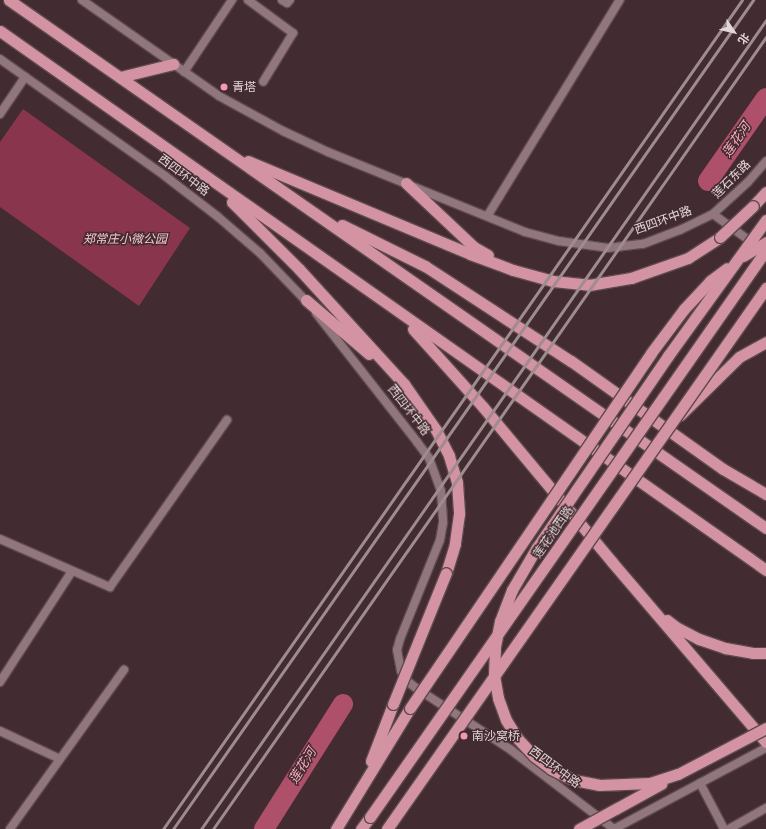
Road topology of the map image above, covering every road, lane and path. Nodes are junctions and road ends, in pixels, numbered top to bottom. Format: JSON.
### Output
{"nodes":[{"id":1,"x":8,"y":0,"type":"edge"},
{"id":2,"x":82,"y":0,"type":"edge"},
{"id":3,"x":232,"y":0,"type":"edge"},
{"id":4,"x":248,"y":0,"type":"edge"},
{"id":5,"x":282,"y":0,"type":"edge"},
{"id":6,"x":290,"y":0,"type":"edge"},
{"id":7,"x":620,"y":0,"type":"edge"},
{"id":8,"x":0,"y":31,"type":"edge"},
{"id":9,"x":0,"y":59,"type":"edge"},
{"id":10,"x":173,"y":64,"type":"junction"},
{"id":11,"x":184,"y":72,"type":"junction"},
{"id":12,"x":25,"y":77,"type":"junction"},
{"id":13,"x":120,"y":77,"type":"junction"},
{"id":14,"x":263,"y":82,"type":"dead end"},
{"id":15,"x":0,"y":114,"type":"edge"},
{"id":16,"x":229,"y":153,"type":"junction"},
{"id":17,"x":766,"y":161,"type":"edge"},
{"id":18,"x":211,"y":180,"type":"junction"},
{"id":19,"x":406,"y":182,"type":"junction"},
{"id":20,"x":766,"y":192,"type":"edge"},
{"id":21,"x":309,"y":209,"type":"junction"},
{"id":22,"x":713,"y":214,"type":"junction"},
{"id":23,"x":488,"y":215,"type":"junction"},
{"id":24,"x":766,"y":220,"type":"edge"},
{"id":25,"x":766,"y":242,"type":"edge"},
{"id":26,"x":766,"y":250,"type":"edge"},
{"id":27,"x":766,"y":253,"type":"edge"},
{"id":28,"x":513,"y":270,"type":"junction"},
{"id":29,"x":766,"y":288,"type":"edge"},
{"id":30,"x":306,"y":300,"type":"junction"},
{"id":31,"x":395,"y":310,"type":"junction"},
{"id":32,"x":766,"y":342,"type":"edge"},
{"id":33,"x":404,"y":384,"type":"junction"},
{"id":34,"x":226,"y":420,"type":"dead end"},
{"id":35,"x":667,"y":429,"type":"junction"},
{"id":36,"x":766,"y":494,"type":"edge"},
{"id":37,"x":766,"y":528,"type":"edge"},
{"id":38,"x":0,"y":540,"type":"edge"},
{"id":39,"x":766,"y":570,"type":"edge"},
{"id":40,"x":72,"y":571,"type":"junction"},
{"id":41,"x":649,"y":606,"type":"junction"},
{"id":42,"x":766,"y":653,"type":"edge"},
{"id":43,"x":124,"y":670,"type":"dead end"},
{"id":44,"x":0,"y":682,"type":"edge"},
{"id":45,"x":766,"y":728,"type":"edge"},
{"id":46,"x":0,"y":731,"type":"edge"},
{"id":47,"x":766,"y":742,"type":"edge"},
{"id":48,"x":766,"y":748,"type":"edge"},
{"id":49,"x":60,"y":759,"type":"junction"},
{"id":50,"x":678,"y":774,"type":"junction"},
{"id":51,"x":700,"y":783,"type":"junction"},
{"id":52,"x":362,"y":786,"type":"junction"},
{"id":53,"x":766,"y":808,"type":"edge"},
{"id":54,"x":10,"y":829,"type":"edge"},
{"id":55,"x":336,"y":829,"type":"edge"},
{"id":56,"x":361,"y":829,"type":"edge"},
{"id":57,"x":387,"y":829,"type":"edge"},
{"id":58,"x":579,"y":829,"type":"edge"},
{"id":59,"x":614,"y":829,"type":"edge"},
{"id":60,"x":724,"y":829,"type":"edge"},
{"id":61,"x":728,"y":829,"type":"edge"}],
"edges":[{"from":1,"to":13,"type":"highway"},
{"from":2,"to":10,"type":"street","name":"西四环中路"},
{"from":3,"to":11,"type":"street"},
{"from":4,"to":14,"type":"street"},
{"from":5,"to":6,"type":"street"},
{"from":7,"to":23,"type":"street"},
{"from":8,"to":18,"type":"highway","name":"西四环中路"},
{"from":9,"to":12,"type":"street","name":"西四环中路"},
{"from":10,"to":11,"type":"street","name":"西四环中路"},
{"from":10,"to":13,"type":"highway"},
{"from":11,"to":19,"type":"street","name":"西四环中路"},
{"from":12,"to":15,"type":"street"},
{"from":12,"to":30,"type":"street","name":"西四环中路"},
{"from":13,"to":16,"type":"highway"},
{"from":16,"to":21,"type":"highway"},
{"from":16,"to":28,"type":"highway"},
{"from":17,"to":22,"type":"street","name":"莲石东路"},
{"from":18,"to":31,"type":"highway","name":"西四环中路"},
{"from":18,"to":33,"type":"highway"},
{"from":19,"to":23,"type":"street","name":"西四环中路"},
{"from":19,"to":28,"type":"highway"},
{"from":20,"to":28,"type":"highway","bridge":true},
{"from":21,"to":36,"type":"highway"},
{"from":21,"to":37,"type":"highway"},
{"from":22,"to":23,"type":"street","name":"西四环中路"},
{"from":22,"to":27,"type":"street"},
{"from":24,"to":50,"type":"highway","bridge":true},
{"from":25,"to":52,"type":"highway","bridge":true},
{"from":26,"to":56,"type":"highway","name":"莲花池西路","bridge":true},
{"from":29,"to":35,"type":"highway","bridge":true},
{"from":30,"to":33,"type":"highway"},
{"from":30,"to":59,"type":"street","name":"西四环中路"},
{"from":31,"to":39,"type":"highway","name":"西四环中路"},
{"from":31,"to":41,"type":"highway"},
{"from":32,"to":35,"type":"highway","bridge":true},
{"from":33,"to":52,"type":"highway","bridge":true},
{"from":34,"to":40,"type":"street"},
{"from":35,"to":57,"type":"highway","bridge":true},
{"from":38,"to":40,"type":"street"},
{"from":40,"to":44,"type":"street"},
{"from":41,"to":42,"type":"highway"},
{"from":41,"to":47,"type":"highway"},
{"from":43,"to":49,"type":"street"},
{"from":45,"to":50,"type":"highway","bridge":true},
{"from":46,"to":49,"type":"street"},
{"from":48,"to":51,"type":"street","name":"西四环中路"},
{"from":49,"to":54,"type":"street"},
{"from":50,"to":58,"type":"highway","bridge":true},
{"from":51,"to":59,"type":"street","name":"西四环中路"},
{"from":51,"to":60,"type":"street"},
{"from":52,"to":55,"type":"highway"},
{"from":53,"to":61,"type":"street"}]}
